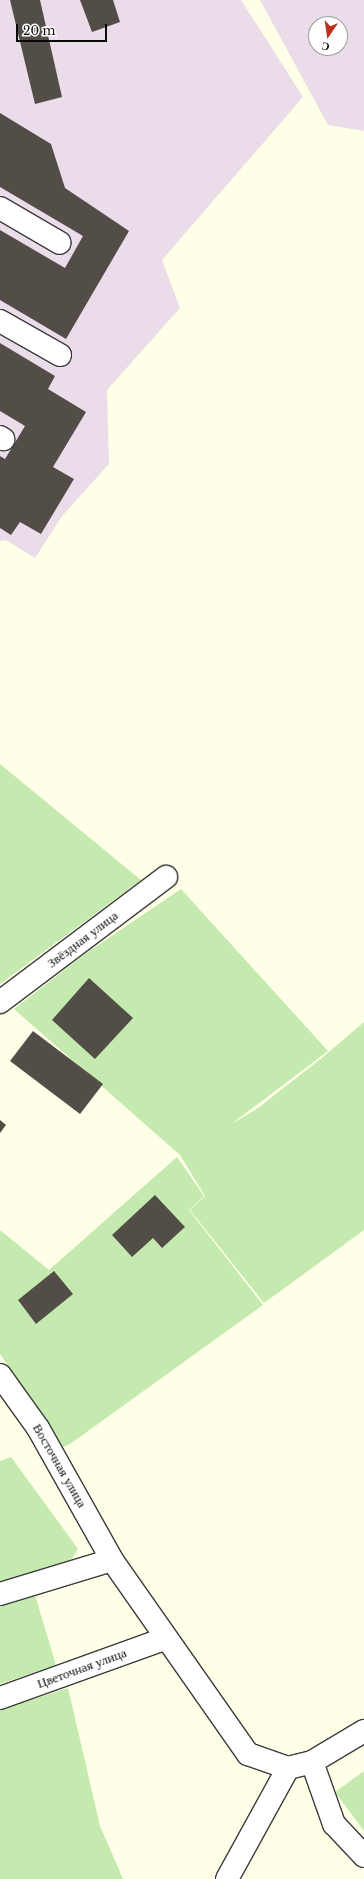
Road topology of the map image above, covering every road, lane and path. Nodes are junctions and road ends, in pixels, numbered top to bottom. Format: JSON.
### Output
{"nodes":[{"id":1,"x":0,"y":208,"type":"edge"},
{"id":2,"x":60,"y":243,"type":"dead end"},
{"id":3,"x":0,"y":321,"type":"edge"},
{"id":4,"x":60,"y":355,"type":"dead end"},
{"id":5,"x":166,"y":877,"type":"dead end"},
{"id":6,"x":0,"y":1002,"type":"edge"},
{"id":7,"x":0,"y":1375,"type":"edge"},
{"id":8,"x":112,"y":1560,"type":"junction"},
{"id":9,"x":0,"y":1594,"type":"edge"},
{"id":10,"x":164,"y":1639,"type":"junction"},
{"id":11,"x":0,"y":1698,"type":"edge"},
{"id":12,"x":364,"y":1731,"type":"edge"},
{"id":13,"x":312,"y":1762,"type":"junction"},
{"id":14,"x":288,"y":1768,"type":"junction"},
{"id":15,"x":364,"y":1856,"type":"edge"},
{"id":16,"x":227,"y":1879,"type":"edge"}],
"edges":[{"from":1,"to":2,"type":"street"},
{"from":3,"to":4,"type":"street"},
{"from":5,"to":6,"type":"street","name":"Звёздная улица"},
{"from":7,"to":8,"type":"street","name":"Восточная улица"},
{"from":8,"to":9,"type":"street"},
{"from":8,"to":10,"type":"street","name":"Восточная улица"},
{"from":10,"to":11,"type":"street","name":"Цветочная улица"},
{"from":10,"to":14,"type":"street","name":"Восточная улица"},
{"from":12,"to":13,"type":"street"},
{"from":13,"to":14,"type":"street"},
{"from":13,"to":15,"type":"street"},
{"from":14,"to":16,"type":"street"}]}
